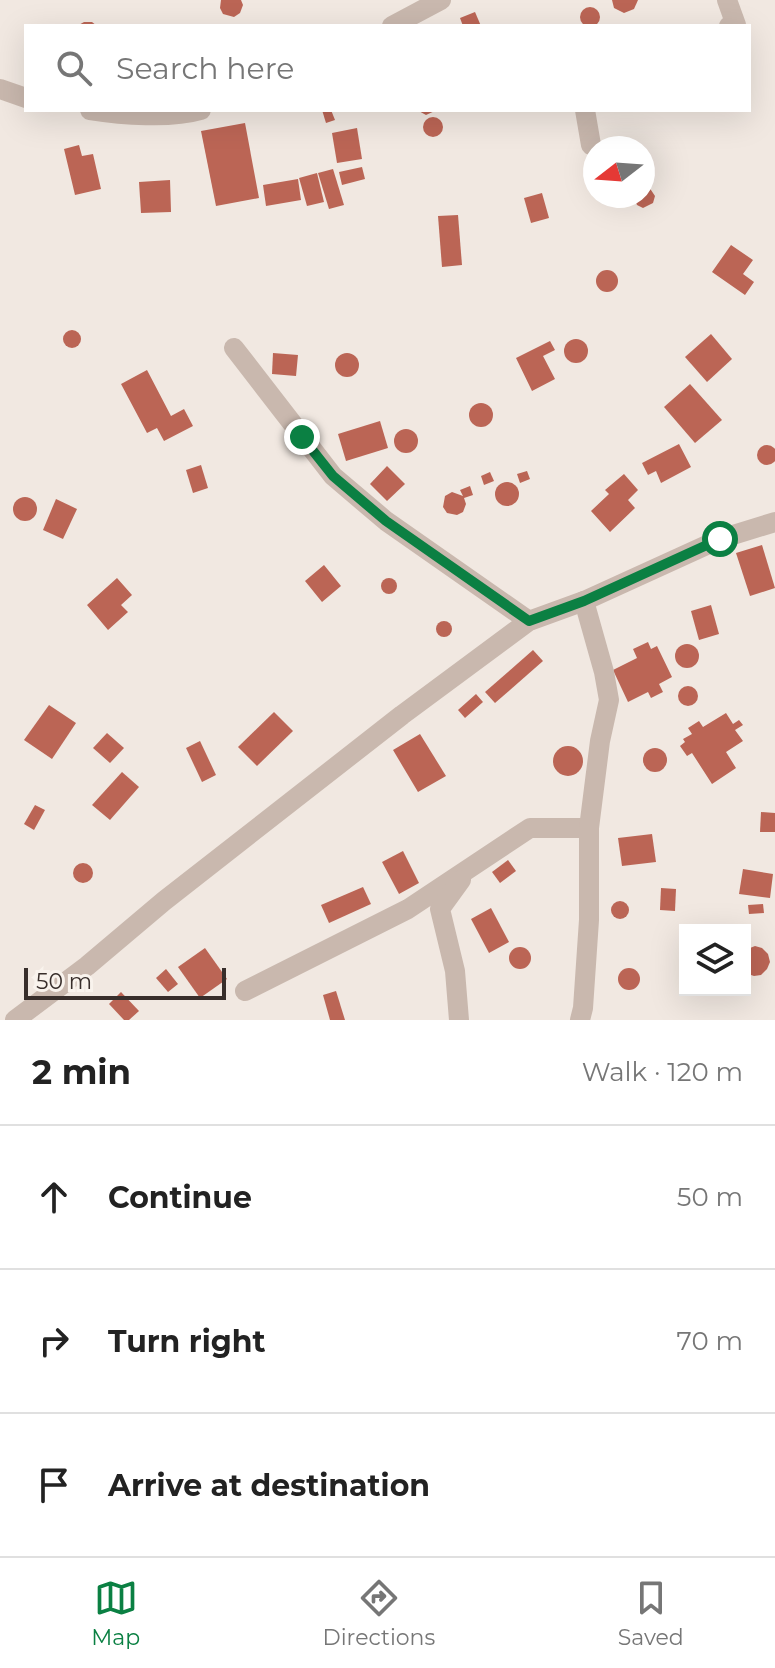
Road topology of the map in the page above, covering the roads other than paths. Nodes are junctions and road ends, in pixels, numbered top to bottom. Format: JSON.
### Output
{"nodes":[{"id":1,"x":441,"y":0,"type":"edge"},
{"id":2,"x":727,"y":0,"type":"edge"},
{"id":3,"x":396,"y":24,"type":"edge"},
{"id":4,"x":736,"y":24,"type":"edge"},
{"id":5,"x":0,"y":89,"type":"edge"},
{"id":6,"x":24,"y":97,"type":"edge"},
{"id":7,"x":102,"y":112,"type":"edge"},
{"id":8,"x":194,"y":112,"type":"edge"},
{"id":9,"x":585,"y":112,"type":"edge"},
{"id":10,"x":589,"y":136,"type":"edge"},
{"id":11,"x":234,"y":348,"type":"dead end"},
{"id":12,"x":775,"y":522,"type":"edge"},
{"id":13,"x":584,"y":601,"type":"junction"},
{"id":14,"x":529,"y":621,"type":"junction"},
{"id":15,"x":589,"y":828,"type":"junction"},
{"id":16,"x":468,"y":871,"type":"junction"},
{"id":17,"x":245,"y":991,"type":"dead end"},
{"id":18,"x":15,"y":1020,"type":"edge"},
{"id":19,"x":459,"y":1020,"type":"edge"},
{"id":20,"x":580,"y":1020,"type":"edge"}],
"edges":[{"from":1,"to":3,"type":"street"},
{"from":2,"to":4,"type":"street"},
{"from":5,"to":6,"type":"street"},
{"from":7,"to":8,"type":"street"},
{"from":9,"to":10,"type":"street"},
{"from":11,"to":14,"type":"street"},
{"from":12,"to":13,"type":"street"},
{"from":13,"to":14,"type":"street"},
{"from":13,"to":15,"type":"street"},
{"from":14,"to":18,"type":"street"},
{"from":15,"to":16,"type":"street"},
{"from":15,"to":20,"type":"street"},
{"from":16,"to":17,"type":"street"},
{"from":16,"to":19,"type":"street"}]}
